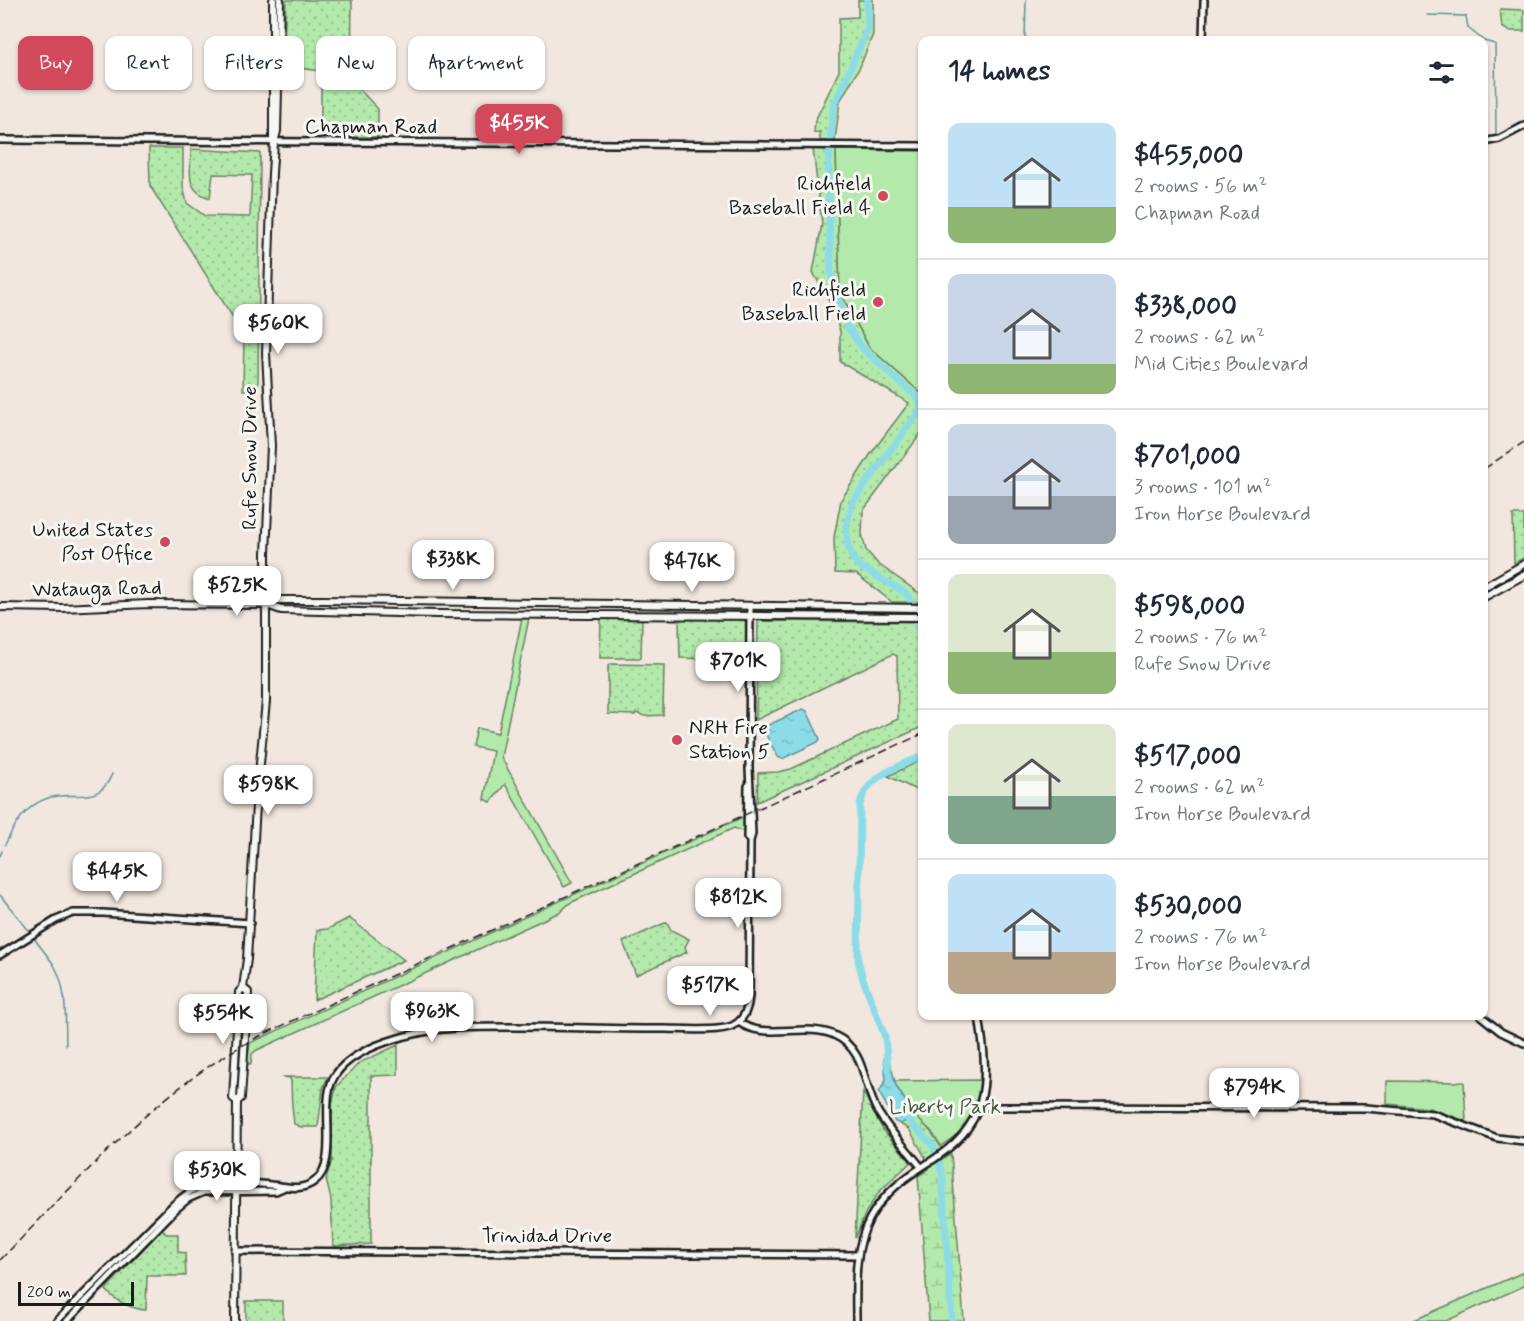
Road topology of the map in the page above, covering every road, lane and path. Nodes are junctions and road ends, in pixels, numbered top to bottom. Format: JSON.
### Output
{"nodes":[{"id":1,"x":273,"y":0,"type":"edge"},
{"id":2,"x":280,"y":0,"type":"edge"},
{"id":3,"x":1204,"y":0,"type":"edge"},
{"id":4,"x":1203,"y":36,"type":"edge"},
{"id":5,"x":1524,"y":126,"type":"edge"},
{"id":6,"x":0,"y":140,"type":"edge"},
{"id":7,"x":1488,"y":141,"type":"edge"},
{"id":8,"x":274,"y":143,"type":"junction"},
{"id":9,"x":918,"y":146,"type":"edge"},
{"id":10,"x":1524,"y":564,"type":"edge"},
{"id":11,"x":1524,"y":575,"type":"edge"},
{"id":12,"x":1488,"y":585,"type":"edge"},
{"id":13,"x":1488,"y":595,"type":"edge"},
{"id":14,"x":550,"y":604,"type":"junction"},
{"id":15,"x":267,"y":605,"type":"junction"},
{"id":16,"x":750,"y":606,"type":"junction"},
{"id":17,"x":0,"y":607,"type":"edge"},
{"id":18,"x":918,"y":608,"type":"edge"},
{"id":19,"x":550,"y":614,"type":"junction"},
{"id":20,"x":750,"y":615,"type":"junction"},
{"id":21,"x":918,"y":617,"type":"edge"},
{"id":22,"x":250,"y":922,"type":"junction"},
{"id":23,"x":0,"y":955,"type":"edge"},
{"id":24,"x":979,"y":1020,"type":"edge"},
{"id":25,"x":1486,"y":1020,"type":"edge"},
{"id":26,"x":739,"y":1022,"type":"junction"},
{"id":27,"x":1524,"y":1043,"type":"edge"},
{"id":28,"x":980,"y":1107,"type":"junction"},
{"id":29,"x":1524,"y":1141,"type":"edge"},
{"id":30,"x":924,"y":1166,"type":"junction"},
{"id":31,"x":235,"y":1187,"type":"junction"},
{"id":32,"x":235,"y":1251,"type":"junction"},
{"id":33,"x":858,"y":1255,"type":"junction"},
{"id":34,"x":57,"y":1321,"type":"edge"},
{"id":35,"x":67,"y":1321,"type":"edge"},
{"id":36,"x":235,"y":1321,"type":"edge"},
{"id":37,"x":856,"y":1321,"type":"edge"}],
"edges":[{"from":1,"to":8,"type":"main road","name":"Rufe Snow Drive"},
{"from":2,"to":8,"type":"main road","name":"Rufe Snow Drive"},
{"from":3,"to":4,"type":"street"},
{"from":5,"to":7,"type":"street"},
{"from":6,"to":8,"type":"street","name":"Chapman Road"},
{"from":8,"to":9,"type":"street","name":"Chapman Road"},
{"from":8,"to":15,"type":"main road","name":"Rufe Snow Drive"},
{"from":10,"to":12,"type":"main road"},
{"from":11,"to":13,"type":"main road"},
{"from":14,"to":15,"type":"main road"},
{"from":14,"to":16,"type":"main road"},
{"from":14,"to":19,"type":"main road"},
{"from":15,"to":17,"type":"main road","name":"Watauga Road"},
{"from":15,"to":19,"type":"main road"},
{"from":15,"to":22,"type":"main road","name":"Rufe Snow Drive"},
{"from":16,"to":18,"type":"main road"},
{"from":16,"to":20,"type":"street"},
{"from":19,"to":20,"type":"main road"},
{"from":20,"to":21,"type":"main road"},
{"from":20,"to":26,"type":"street"},
{"from":22,"to":23,"type":"street"},
{"from":22,"to":31,"type":"main road","name":"Rufe Snow Drive"},
{"from":24,"to":28,"type":"street"},
{"from":25,"to":27,"type":"street"},
{"from":26,"to":30,"type":"street"},
{"from":26,"to":31,"type":"street"},
{"from":28,"to":29,"type":"street"},
{"from":28,"to":30,"type":"street"},
{"from":30,"to":33,"type":"street"},
{"from":31,"to":32,"type":"main road","name":"Rufe Snow Drive"},
{"from":31,"to":34,"type":"street"},
{"from":31,"to":35,"type":"street"},
{"from":32,"to":33,"type":"street","name":"Trinidad Drive"},
{"from":32,"to":36,"type":"main road","name":"Rufe Snow Drive"},
{"from":33,"to":37,"type":"street"}]}
